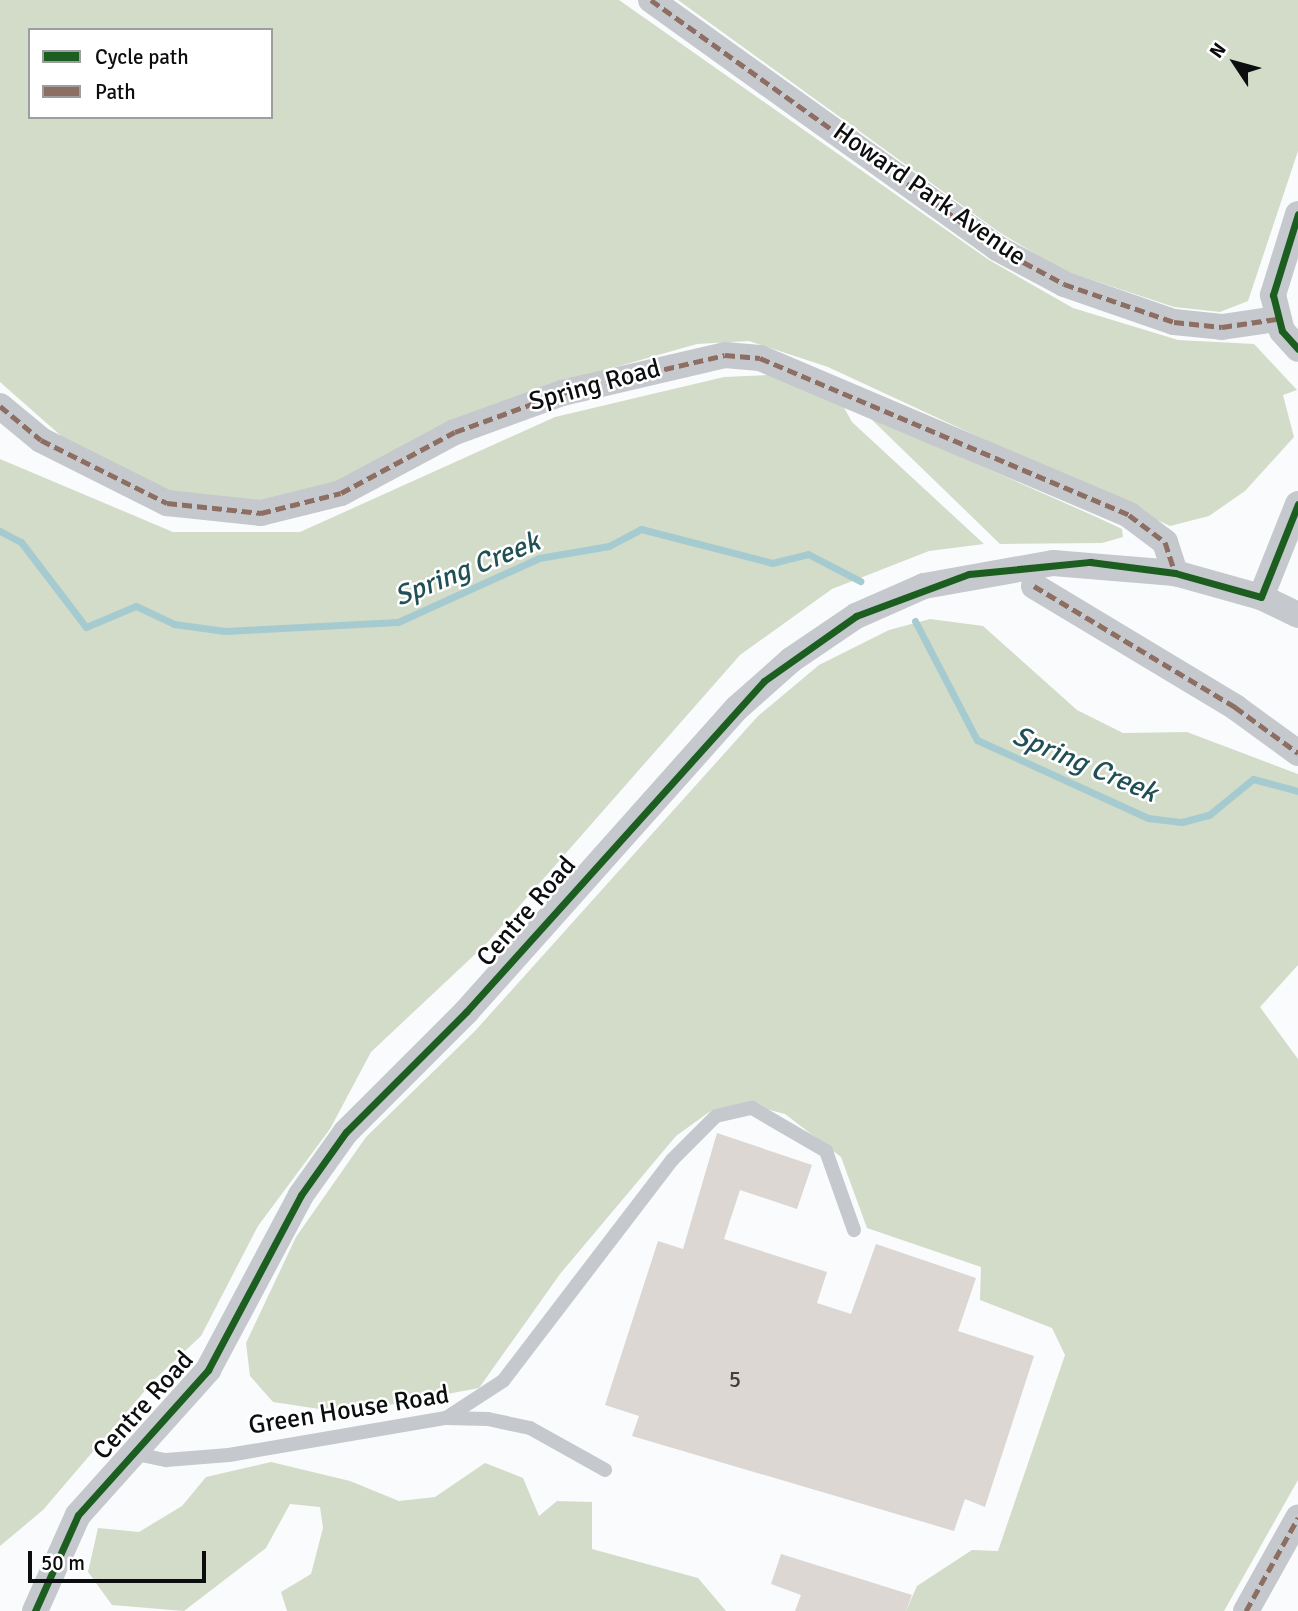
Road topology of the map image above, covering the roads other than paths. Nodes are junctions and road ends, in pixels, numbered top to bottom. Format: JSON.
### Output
{"nodes":[{"id":1,"x":651,"y":0,"type":"edge"},
{"id":2,"x":1298,"y":214,"type":"edge"},
{"id":3,"x":1276,"y":319,"type":"junction"},
{"id":4,"x":1298,"y":349,"type":"edge"},
{"id":5,"x":0,"y":406,"type":"edge"},
{"id":6,"x":1298,"y":504,"type":"edge"},
{"id":7,"x":1175,"y":573,"type":"junction"},
{"id":8,"x":1034,"y":586,"type":"dead end"},
{"id":9,"x":1261,"y":597,"type":"junction"},
{"id":10,"x":1298,"y":614,"type":"edge"},
{"id":11,"x":1298,"y":753,"type":"edge"},
{"id":12,"x":853,"y":1230,"type":"dead end"},
{"id":13,"x":446,"y":1418,"type":"junction"},
{"id":14,"x":132,"y":1453,"type":"junction"},
{"id":15,"x":605,"y":1470,"type":"dead end"},
{"id":16,"x":1298,"y":1518,"type":"edge"},
{"id":17,"x":35,"y":1611,"type":"edge"},
{"id":18,"x":1246,"y":1611,"type":"edge"}],
"edges":[{"from":1,"to":3,"type":"street","name":"Howard Park Avenue"},
{"from":2,"to":3,"type":"street"},
{"from":3,"to":4,"type":"street"},
{"from":5,"to":7,"type":"street","name":"Spring Road"},
{"from":6,"to":9,"type":"street"},
{"from":7,"to":9,"type":"street","name":"Centre Road"},
{"from":7,"to":14,"type":"street","name":"Centre Road"},
{"from":8,"to":11,"type":"street"},
{"from":9,"to":10,"type":"street"},
{"from":12,"to":13,"type":"lane"},
{"from":13,"to":14,"type":"lane","name":"Green House Road"},
{"from":13,"to":15,"type":"lane","name":"Green House Road"},
{"from":14,"to":17,"type":"street","name":"Centre Road"},
{"from":16,"to":18,"type":"street"}]}
